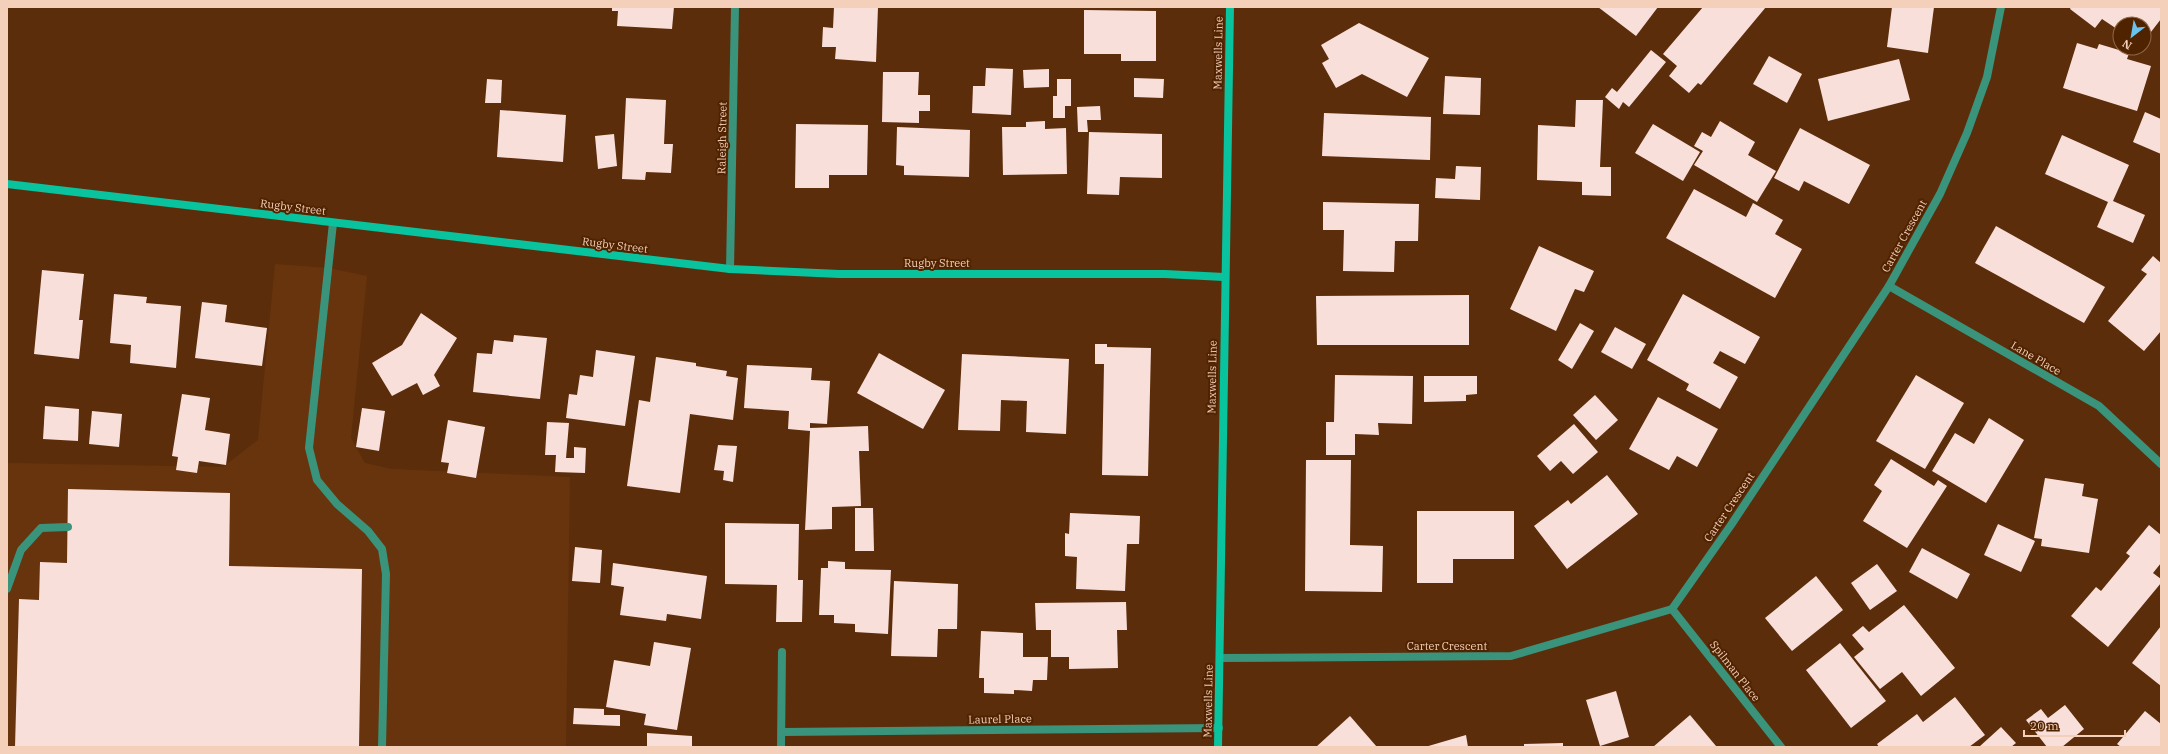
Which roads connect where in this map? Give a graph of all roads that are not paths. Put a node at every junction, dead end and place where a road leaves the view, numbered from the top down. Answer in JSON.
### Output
{"nodes":[{"id":1,"x":735,"y":7,"type":"edge"},
{"id":2,"x":1230,"y":7,"type":"edge"},
{"id":3,"x":2001,"y":7,"type":"edge"},
{"id":4,"x":7,"y":184,"type":"edge"},
{"id":5,"x":333,"y":223,"type":"junction"},
{"id":6,"x":730,"y":269,"type":"junction"},
{"id":7,"x":1224,"y":277,"type":"junction"},
{"id":8,"x":1889,"y":286,"type":"junction"},
{"id":9,"x":2161,"y":464,"type":"edge"},
{"id":10,"x":68,"y":527,"type":"dead end"},
{"id":11,"x":7,"y":589,"type":"edge"},
{"id":12,"x":1672,"y":609,"type":"junction"},
{"id":13,"x":782,"y":652,"type":"dead end"},
{"id":14,"x":1220,"y":658,"type":"junction"},
{"id":15,"x":1218,"y":728,"type":"junction"},
{"id":16,"x":782,"y":732,"type":"junction"},
{"id":17,"x":382,"y":747,"type":"edge"},
{"id":18,"x":781,"y":747,"type":"edge"},
{"id":19,"x":1218,"y":747,"type":"edge"},
{"id":20,"x":1781,"y":747,"type":"edge"}],
"edges":[{"from":1,"to":6,"type":"street","name":"Raleigh Street"},
{"from":2,"to":7,"type":"street","name":"Maxwells Line"},
{"from":3,"to":8,"type":"street","name":"Carter Crescent"},
{"from":4,"to":5,"type":"street","name":"Rugby Street"},
{"from":5,"to":6,"type":"street","name":"Rugby Street"},
{"from":5,"to":17,"type":"street"},
{"from":6,"to":7,"type":"street","name":"Rugby Street"},
{"from":7,"to":14,"type":"street","name":"Maxwells Line"},
{"from":8,"to":9,"type":"street","name":"Lane Place"},
{"from":8,"to":12,"type":"street","name":"Carter Crescent"},
{"from":10,"to":11,"type":"street"},
{"from":12,"to":14,"type":"street","name":"Carter Crescent"},
{"from":12,"to":20,"type":"street","name":"Spilman Place"},
{"from":13,"to":16,"type":"street"},
{"from":14,"to":15,"type":"street","name":"Maxwells Line"},
{"from":15,"to":16,"type":"street","name":"Laurel Place"},
{"from":15,"to":19,"type":"street","name":"Maxwells Line"},
{"from":16,"to":18,"type":"street"}]}
